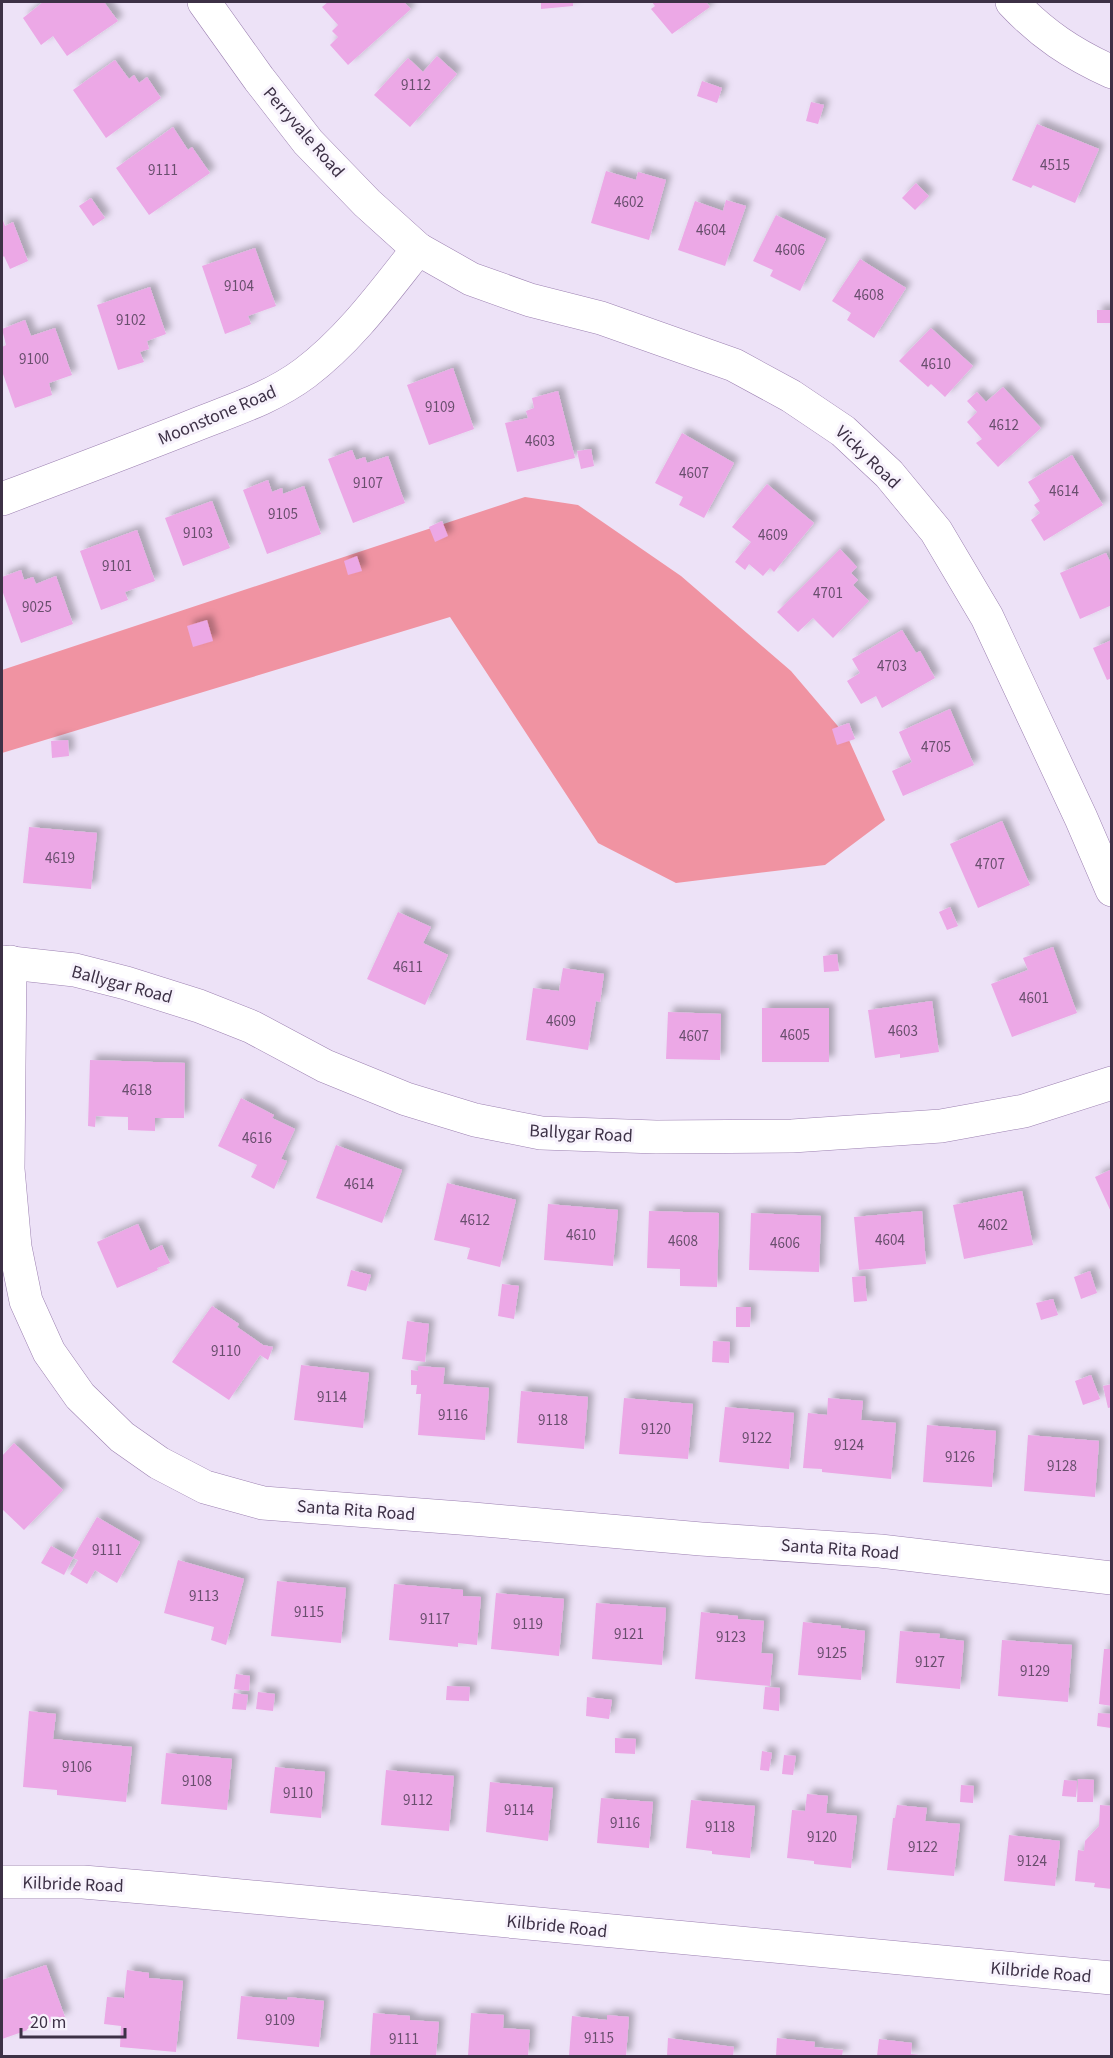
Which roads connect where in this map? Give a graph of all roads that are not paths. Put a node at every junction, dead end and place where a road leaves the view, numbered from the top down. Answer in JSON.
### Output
{"nodes":[{"id":1,"x":204,"y":2,"type":"edge"},
{"id":2,"x":1012,"y":2,"type":"edge"},
{"id":3,"x":1112,"y":72,"type":"edge"},
{"id":4,"x":418,"y":249,"type":"junction"},
{"id":5,"x":2,"y":499,"type":"edge"},
{"id":6,"x":1112,"y":890,"type":"edge"},
{"id":7,"x":6,"y":962,"type":"edge"},
{"id":8,"x":1112,"y":1083,"type":"edge"},
{"id":9,"x":1112,"y":1578,"type":"edge"},
{"id":10,"x":2,"y":1882,"type":"edge"},
{"id":11,"x":1112,"y":1978,"type":"edge"}],
"edges":[{"from":1,"to":4,"type":"street","name":"Perryvale Road"},
{"from":2,"to":3,"type":"street"},
{"from":4,"to":5,"type":"street","name":"Moonstone Road"},
{"from":4,"to":6,"type":"street","name":"Vicky Road"},
{"from":7,"to":8,"type":"street","name":"Ballygar Road"},
{"from":7,"to":9,"type":"street","name":"Santa Rita Road"},
{"from":10,"to":11,"type":"street","name":"Kilbride Road"}]}
